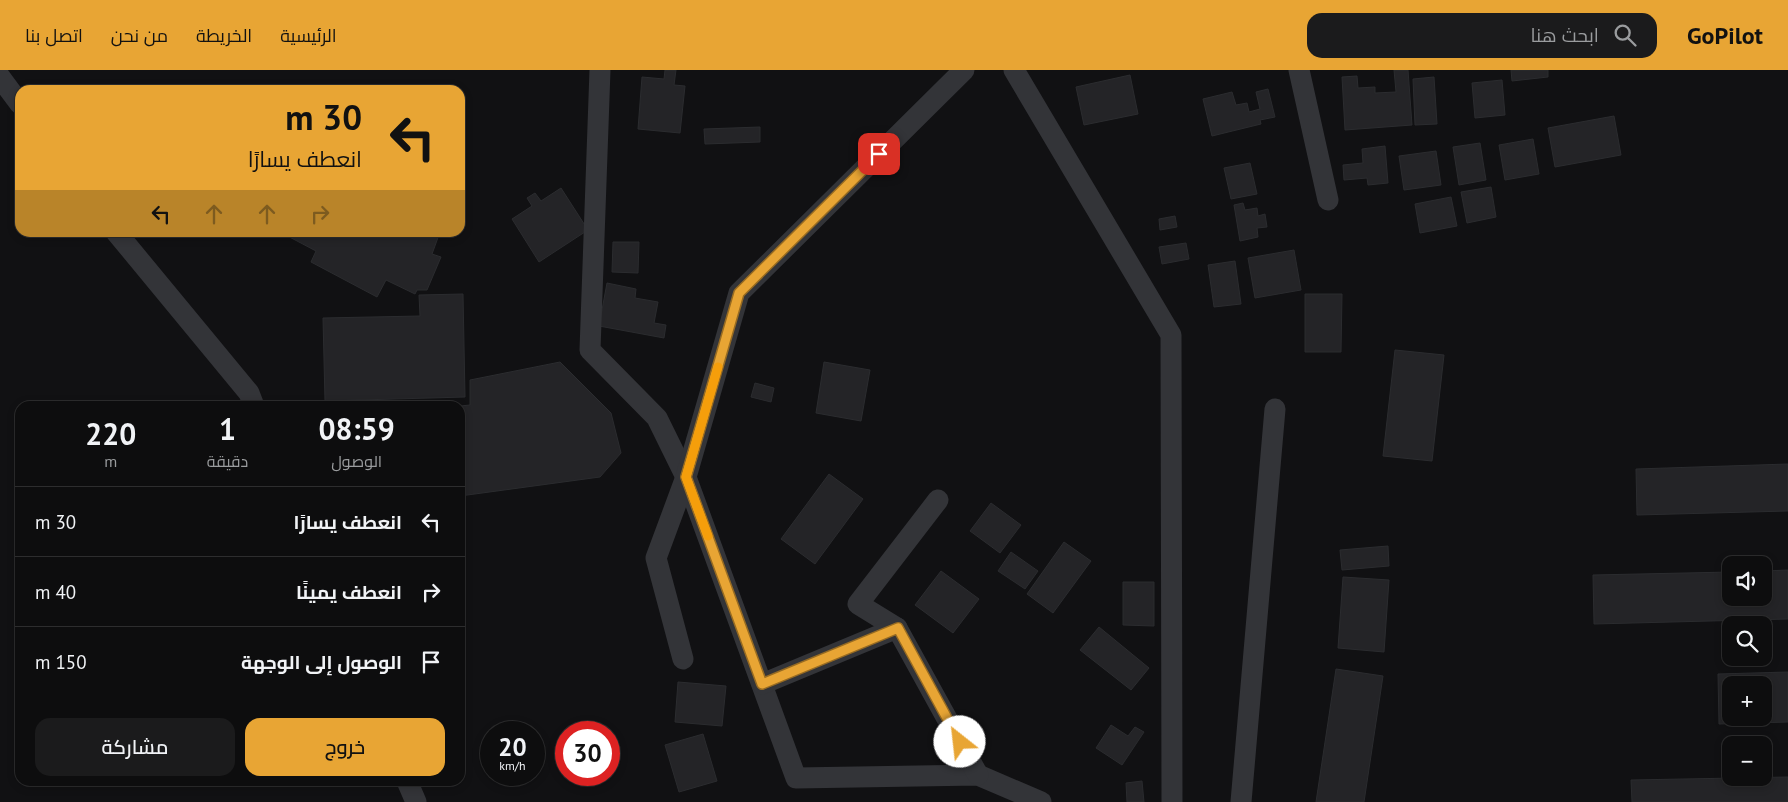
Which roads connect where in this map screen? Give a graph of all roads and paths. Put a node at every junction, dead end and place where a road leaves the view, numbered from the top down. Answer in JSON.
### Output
{"nodes":[{"id":1,"x":600,"y":70,"type":"edge"},
{"id":2,"x":964,"y":70,"type":"edge"},
{"id":3,"x":1014,"y":70,"type":"edge"},
{"id":4,"x":1299,"y":70,"type":"edge"},
{"id":5,"x":0,"y":77,"type":"edge"},
{"id":6,"x":15,"y":97,"type":"edge"},
{"id":7,"x":1328,"y":200,"type":"dead end"},
{"id":8,"x":120,"y":237,"type":"edge"},
{"id":9,"x":252,"y":401,"type":"edge"},
{"id":10,"x":1275,"y":409,"type":"dead end"},
{"id":11,"x":686,"y":477,"type":"junction"},
{"id":12,"x":938,"y":500,"type":"dead end"},
{"id":13,"x":898,"y":628,"type":"junction"},
{"id":14,"x":683,"y":660,"type":"dead end"},
{"id":15,"x":762,"y":684,"type":"junction"},
{"id":16,"x":978,"y":775,"type":"junction"},
{"id":17,"x":409,"y":786,"type":"edge"},
{"id":18,"x":416,"y":802,"type":"edge"},
{"id":19,"x":1041,"y":802,"type":"edge"},
{"id":20,"x":1172,"y":802,"type":"edge"},
{"id":21,"x":1241,"y":802,"type":"edge"}],
"edges":[{"from":1,"to":11,"type":"street"},
{"from":2,"to":11,"type":"street"},
{"from":3,"to":20,"type":"street"},
{"from":4,"to":7,"type":"street"},
{"from":5,"to":6,"type":"street"},
{"from":8,"to":9,"type":"street"},
{"from":10,"to":21,"type":"street"},
{"from":11,"to":14,"type":"street"},
{"from":11,"to":15,"type":"street"},
{"from":12,"to":13,"type":"street"},
{"from":13,"to":15,"type":"street"},
{"from":13,"to":16,"type":"street"},
{"from":15,"to":16,"type":"street"},
{"from":16,"to":19,"type":"street"},
{"from":17,"to":18,"type":"street"}]}
